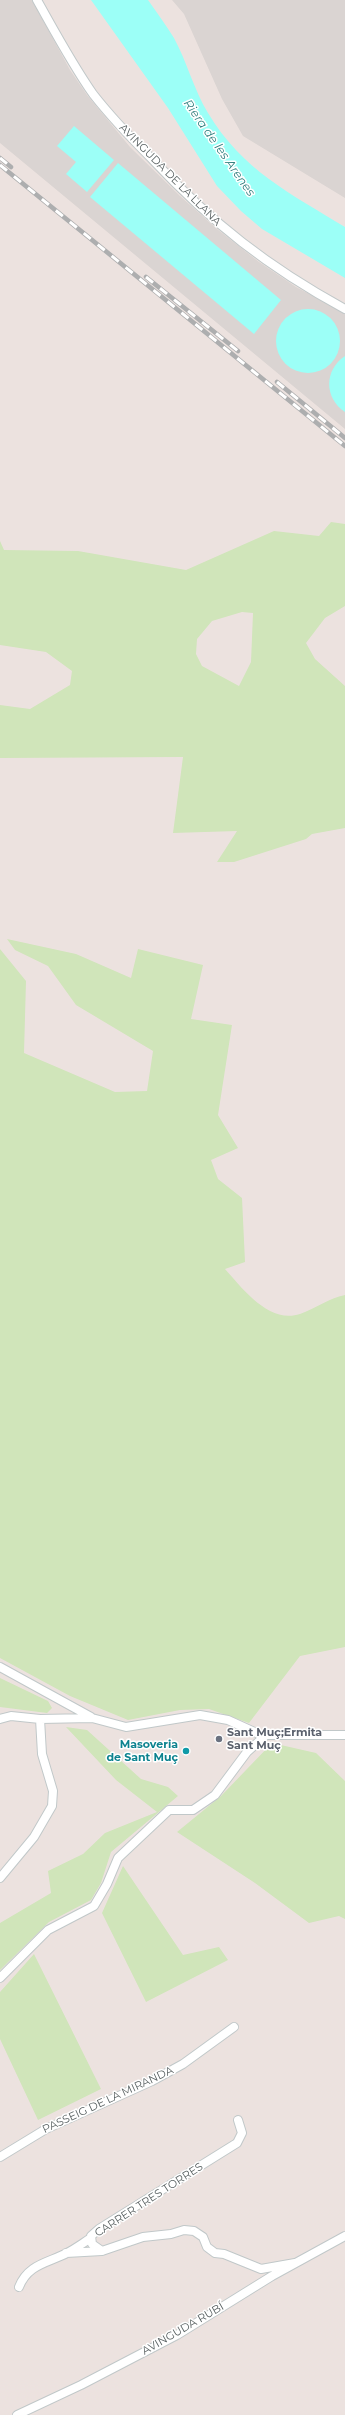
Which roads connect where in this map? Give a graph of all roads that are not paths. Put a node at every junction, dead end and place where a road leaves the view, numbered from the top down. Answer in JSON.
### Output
{"nodes":[{"id":1,"x":37,"y":0,"type":"edge"},
{"id":2,"x":345,"y":309,"type":"edge"},
{"id":3,"x":0,"y":1668,"type":"edge"},
{"id":4,"x":92,"y":1718,"type":"junction"},
{"id":5,"x":0,"y":1719,"type":"edge"},
{"id":6,"x":40,"y":1719,"type":"junction"},
{"id":7,"x":345,"y":1735,"type":"edge"},
{"id":8,"x":265,"y":1736,"type":"junction"},
{"id":9,"x":0,"y":1878,"type":"edge"},
{"id":10,"x":0,"y":1978,"type":"edge"},
{"id":11,"x":234,"y":2027,"type":"dead end"},
{"id":12,"x":238,"y":2120,"type":"dead end"},
{"id":13,"x":0,"y":2157,"type":"edge"},
{"id":14,"x":345,"y":2236,"type":"edge"},
{"id":15,"x":91,"y":2238,"type":"junction"},
{"id":16,"x":102,"y":2251,"type":"junction"},
{"id":17,"x":66,"y":2253,"type":"junction"},
{"id":18,"x":295,"y":2263,"type":"junction"},
{"id":19,"x":20,"y":2287,"type":"dead end"},
{"id":20,"x":17,"y":2415,"type":"edge"}],
"edges":[{"from":1,"to":2,"type":"street","name":"AVINGUDA DE LA LLANA"},
{"from":3,"to":4,"type":"street"},
{"from":4,"to":6,"type":"street"},
{"from":4,"to":8,"type":"street"},
{"from":5,"to":6,"type":"street"},
{"from":6,"to":9,"type":"street"},
{"from":7,"to":8,"type":"street"},
{"from":8,"to":10,"type":"street"},
{"from":11,"to":13,"type":"street","name":"PASSEIG DE LA MIRANDA"},
{"from":12,"to":15,"type":"street","name":"CARRER TRES TORRES"},
{"from":14,"to":18,"type":"street","name":"AVINGUDA RUBÍ"},
{"from":15,"to":16,"type":"street","name":"CARRER TRES TORRES"},
{"from":15,"to":17,"type":"street"},
{"from":16,"to":17,"type":"street"},
{"from":16,"to":18,"type":"street","name":"CARRER TRES TORRES"},
{"from":17,"to":19,"type":"street"},
{"from":18,"to":20,"type":"street","name":"AVINGUDA RUBÍ"}]}
